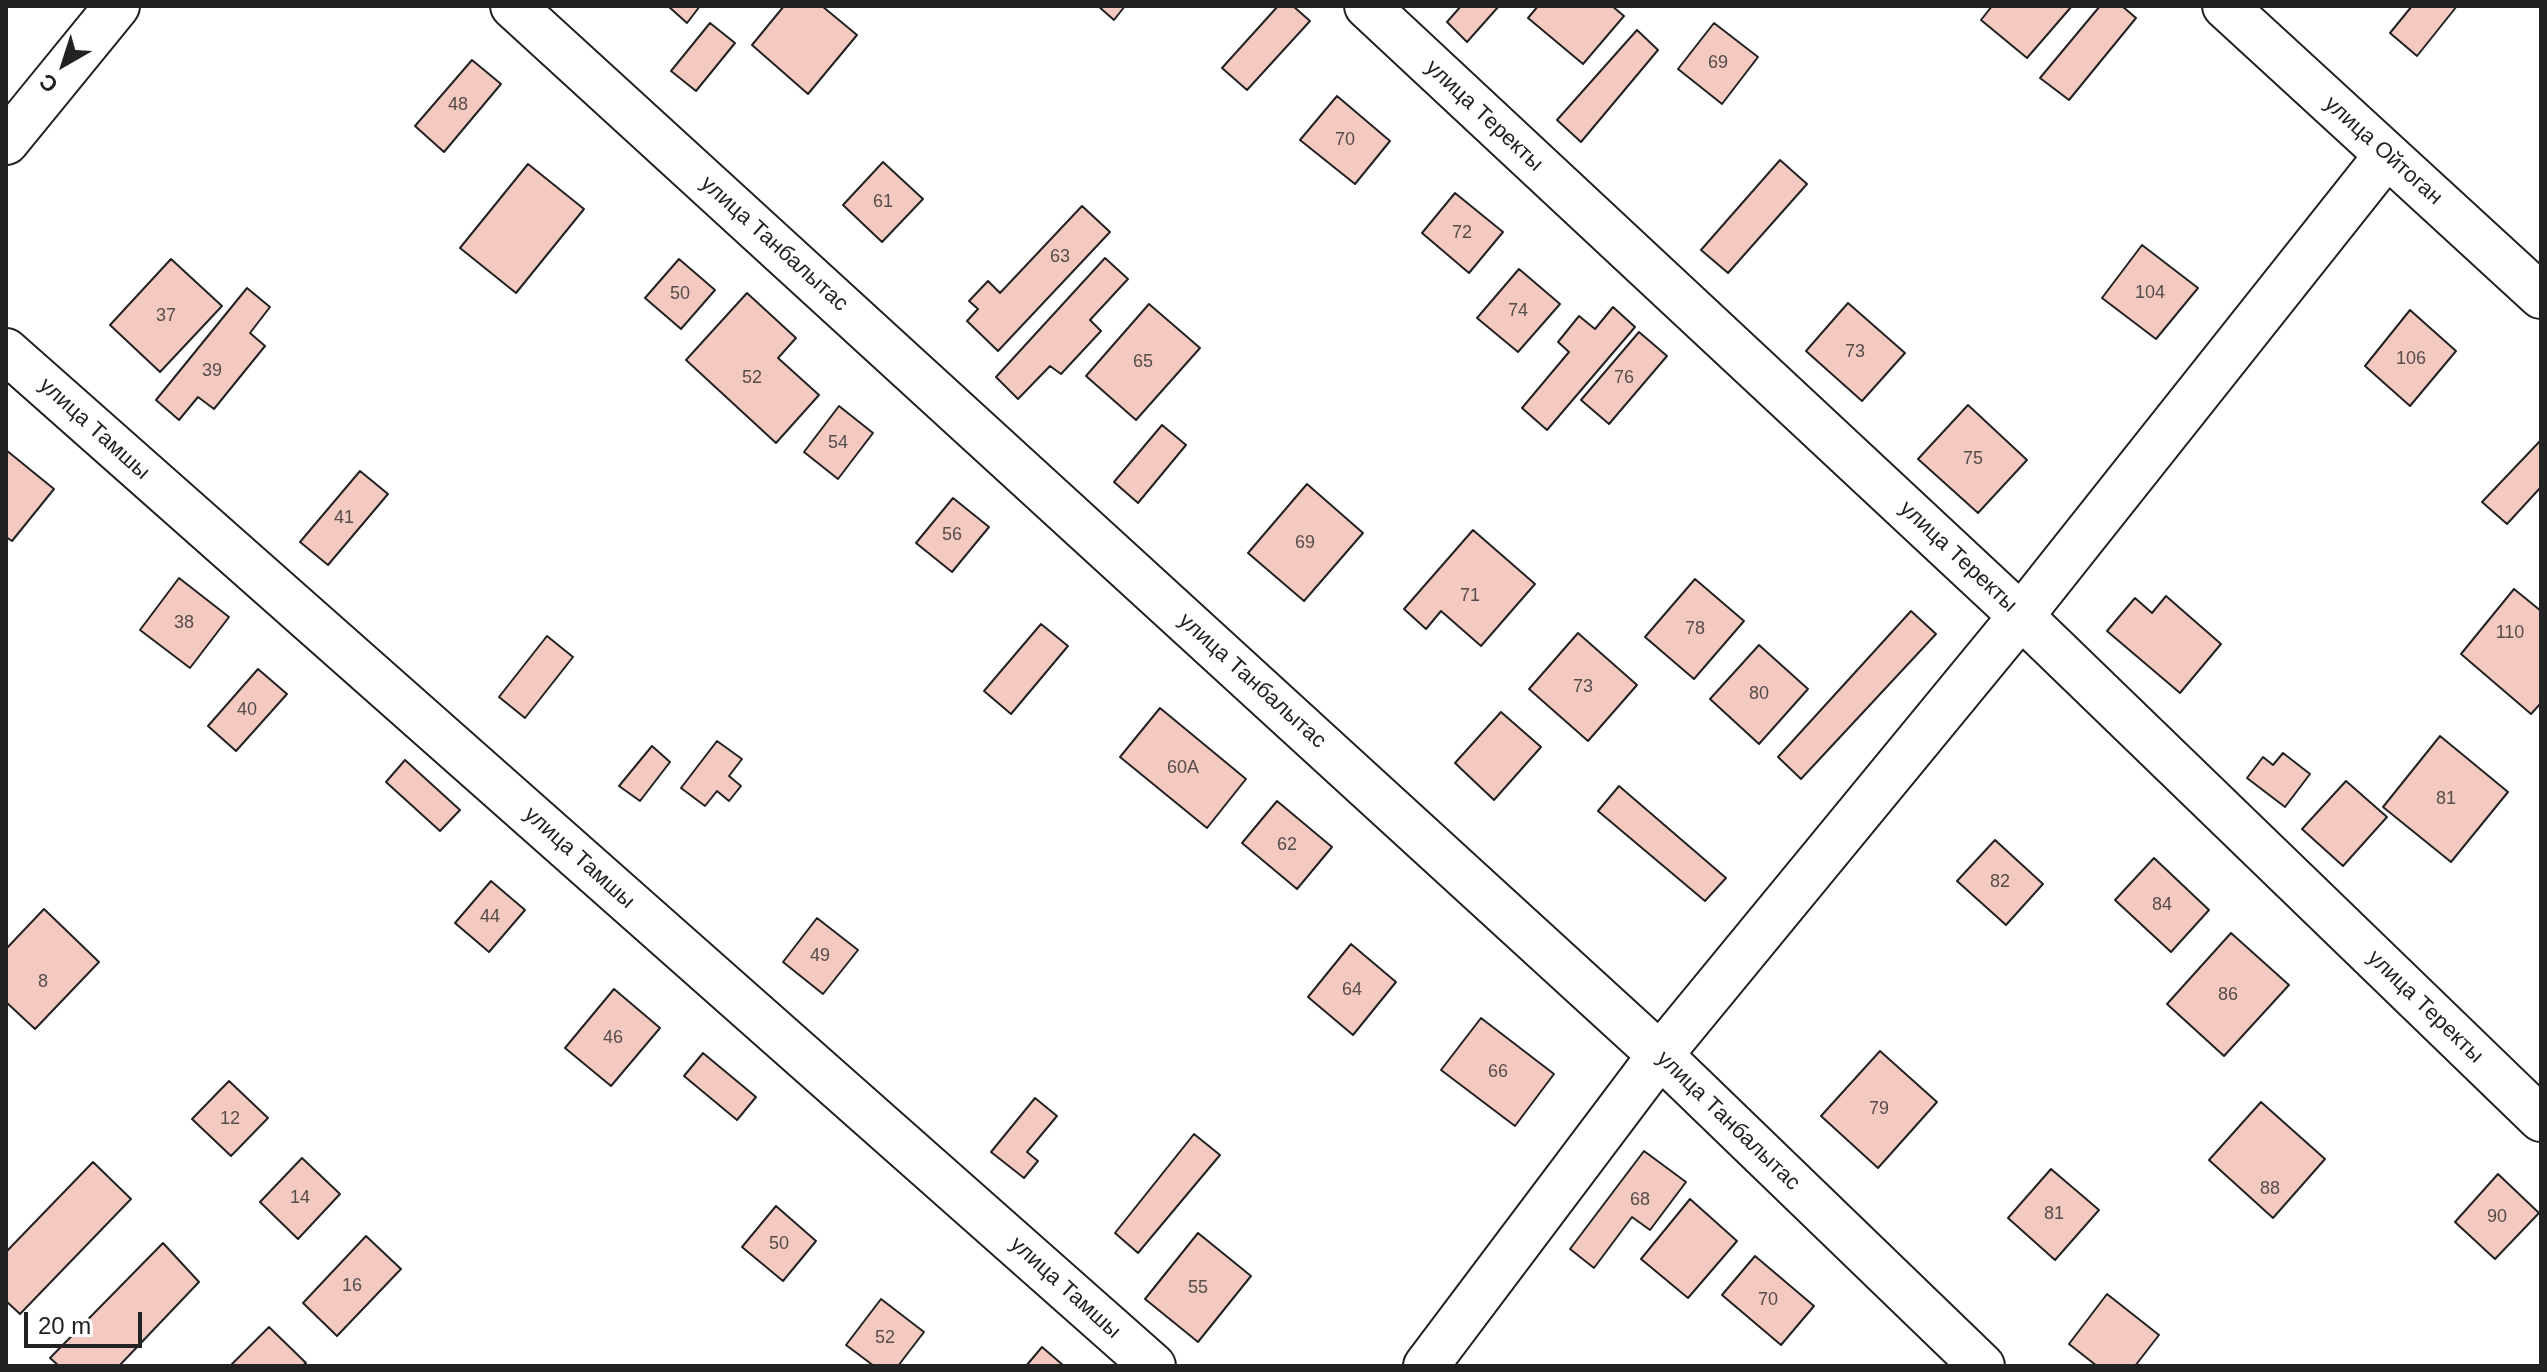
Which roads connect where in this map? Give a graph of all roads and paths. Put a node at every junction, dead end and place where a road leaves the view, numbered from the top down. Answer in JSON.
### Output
{"nodes":[{"id":1,"x":117,"y":6,"type":"edge"},
{"id":2,"x":513,"y":6,"type":"edge"},
{"id":3,"x":1367,"y":6,"type":"edge"},
{"id":4,"x":2225,"y":6,"type":"edge"},
{"id":5,"x":6,"y":142,"type":"edge"},
{"id":6,"x":2387,"y":155,"type":"junction"},
{"id":7,"x":2532,"y":274,"type":"edge"},
{"id":8,"x":6,"y":351,"type":"edge"},
{"id":9,"x":2021,"y":616,"type":"junction"},
{"id":10,"x":1660,"y":1055,"type":"junction"},
{"id":11,"x":2541,"y":1119,"type":"edge"},
{"id":12,"x":1153,"y":1366,"type":"edge"},
{"id":13,"x":1426,"y":1366,"type":"edge"},
{"id":14,"x":1982,"y":1366,"type":"edge"}],
"edges":[{"from":1,"to":5,"type":"street"},
{"from":2,"to":10,"type":"street","name":"улица Танбалытас"},
{"from":3,"to":9,"type":"street","name":"улица Теректы"},
{"from":4,"to":6,"type":"street","name":"улица Ойтоган"},
{"from":6,"to":7,"type":"street","name":"улица Ойтоган"},
{"from":6,"to":9,"type":"street"},
{"from":8,"to":12,"type":"street","name":"улица Тамшы"},
{"from":9,"to":10,"type":"street"},
{"from":9,"to":11,"type":"street","name":"улица Теректы"},
{"from":10,"to":13,"type":"street"},
{"from":10,"to":14,"type":"street","name":"улица Танбалытас"}]}
